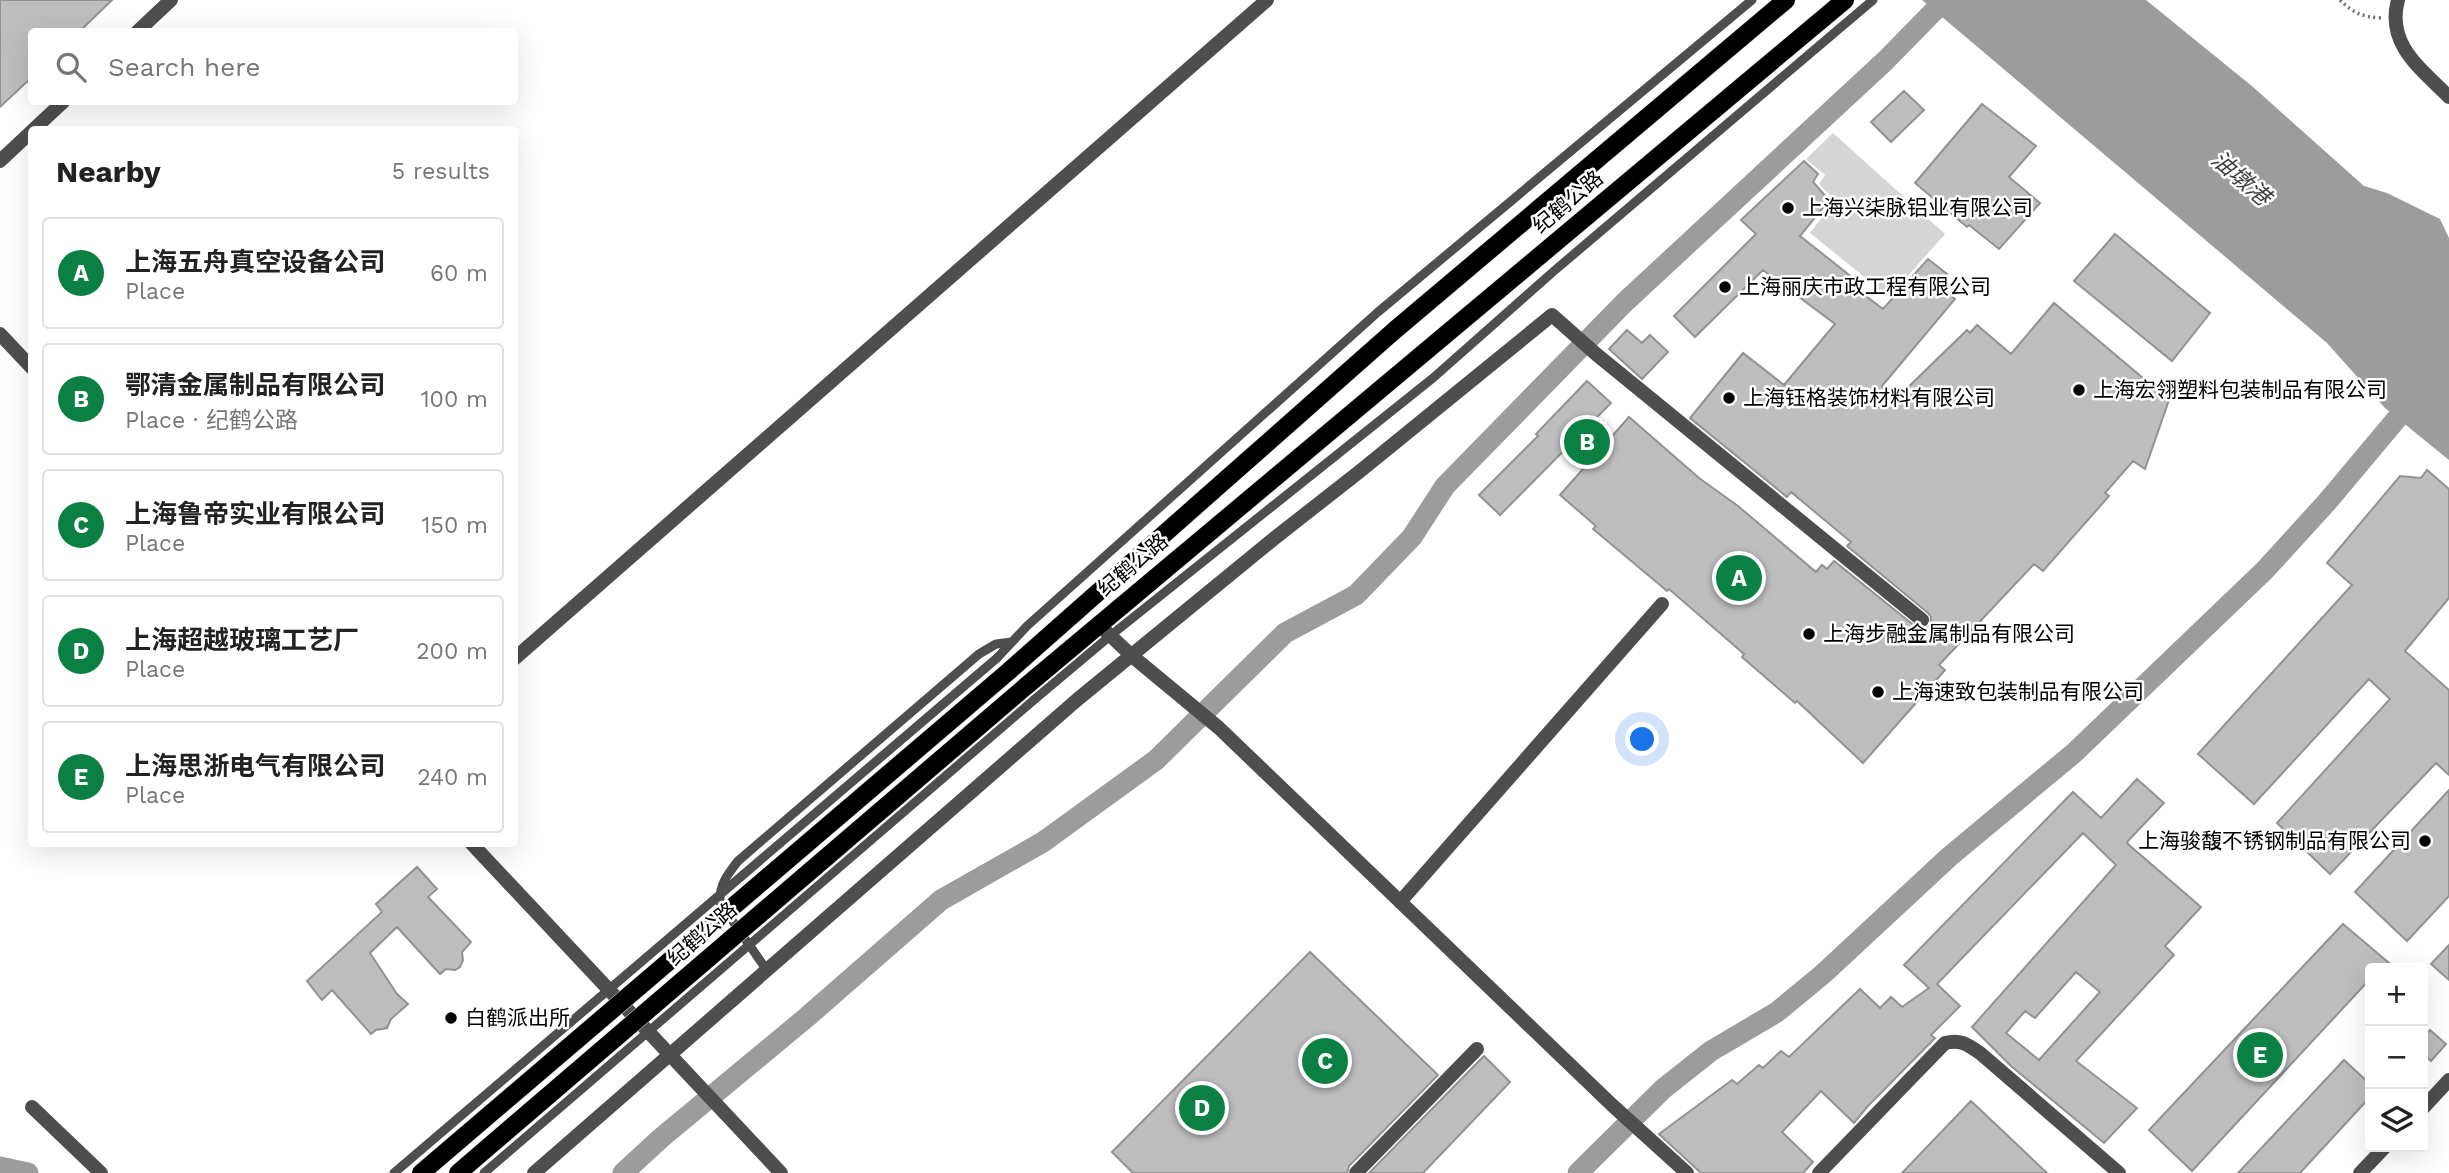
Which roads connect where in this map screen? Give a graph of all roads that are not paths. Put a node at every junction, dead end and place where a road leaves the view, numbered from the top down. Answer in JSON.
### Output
{"nodes":[{"id":1,"x":171,"y":0,"type":"edge"},
{"id":2,"x":1267,"y":0,"type":"edge"},
{"id":3,"x":1752,"y":0,"type":"edge"},
{"id":4,"x":1786,"y":0,"type":"edge"},
{"id":5,"x":1844,"y":0,"type":"edge"},
{"id":6,"x":1873,"y":0,"type":"edge"},
{"id":7,"x":2398,"y":0,"type":"edge"},
{"id":8,"x":141,"y":28,"type":"edge"},
{"id":9,"x":2449,"y":97,"type":"edge"},
{"id":10,"x":60,"y":105,"type":"edge"},
{"id":11,"x":36,"y":126,"type":"edge"},
{"id":12,"x":28,"y":134,"type":"edge"},
{"id":13,"x":0,"y":161,"type":"edge"},
{"id":14,"x":0,"y":334,"type":"edge"},
{"id":15,"x":28,"y":364,"type":"edge"},
{"id":16,"x":1662,"y":604,"type":"dead end"},
{"id":17,"x":1922,"y":620,"type":"dead end"},
{"id":18,"x":1104,"y":630,"type":"junction"},
{"id":19,"x":1012,"y":642,"type":"junction"},
{"id":20,"x":518,"y":655,"type":"edge"},
{"id":21,"x":1132,"y":656,"type":"junction"},
{"id":22,"x":1003,"y":665,"type":"junction"},
{"id":23,"x":1030,"y":693,"type":"junction"},
{"id":24,"x":475,"y":847,"type":"edge"},
{"id":25,"x":1400,"y":902,"type":"junction"},
{"id":26,"x":766,"y":969,"type":"junction"},
{"id":27,"x":1477,"y":1049,"type":"dead end"},
{"id":28,"x":668,"y":1054,"type":"junction"},
{"id":29,"x":2449,"y":1080,"type":"edge"},
{"id":30,"x":2428,"y":1103,"type":"edge"},
{"id":31,"x":32,"y":1108,"type":"dead end"},
{"id":32,"x":2380,"y":1152,"type":"edge"},
{"id":33,"x":101,"y":1173,"type":"edge"},
{"id":34,"x":394,"y":1173,"type":"edge"},
{"id":35,"x":421,"y":1173,"type":"edge"},
{"id":36,"x":458,"y":1173,"type":"edge"},
{"id":37,"x":484,"y":1173,"type":"edge"},
{"id":38,"x":534,"y":1173,"type":"edge"},
{"id":39,"x":781,"y":1173,"type":"edge"},
{"id":40,"x":1356,"y":1173,"type":"edge"},
{"id":41,"x":1687,"y":1173,"type":"edge"},
{"id":42,"x":1819,"y":1173,"type":"edge"},
{"id":43,"x":2119,"y":1173,"type":"edge"},
{"id":44,"x":2360,"y":1173,"type":"edge"}],
"edges":[{"from":1,"to":8,"type":"street"},
{"from":2,"to":20,"type":"street"},
{"from":3,"to":19,"type":"lane"},
{"from":4,"to":22,"type":"main road","name":"纪鹤公路"},
{"from":5,"to":18,"type":"main road","name":"纪鹤公路"},
{"from":6,"to":18,"type":"lane"},
{"from":7,"to":9,"type":"street"},
{"from":10,"to":11,"type":"street"},
{"from":12,"to":13,"type":"street"},
{"from":14,"to":15,"type":"street"},
{"from":16,"to":25,"type":"street"},
{"from":17,"to":21,"type":"street"},
{"from":18,"to":21,"type":"street"},
{"from":18,"to":23,"type":"main road","name":"纪鹤公路"},
{"from":19,"to":22,"type":"lane"},
{"from":19,"to":26,"type":"lane"},
{"from":21,"to":25,"type":"street"},
{"from":21,"to":26,"type":"street"},
{"from":22,"to":34,"type":"lane","bridge":true},
{"from":22,"to":35,"type":"main road","name":"纪鹤公路","bridge":true},
{"from":23,"to":36,"type":"main road","name":"纪鹤公路","bridge":true},
{"from":23,"to":37,"type":"lane","bridge":true},
{"from":24,"to":28,"type":"street"},
{"from":25,"to":41,"type":"street"},
{"from":26,"to":28,"type":"street"},
{"from":27,"to":40,"type":"street"},
{"from":28,"to":38,"type":"street"},
{"from":28,"to":39,"type":"street"},
{"from":29,"to":30,"type":"street"},
{"from":31,"to":33,"type":"street"},
{"from":32,"to":44,"type":"street"},
{"from":42,"to":43,"type":"street"}]}
